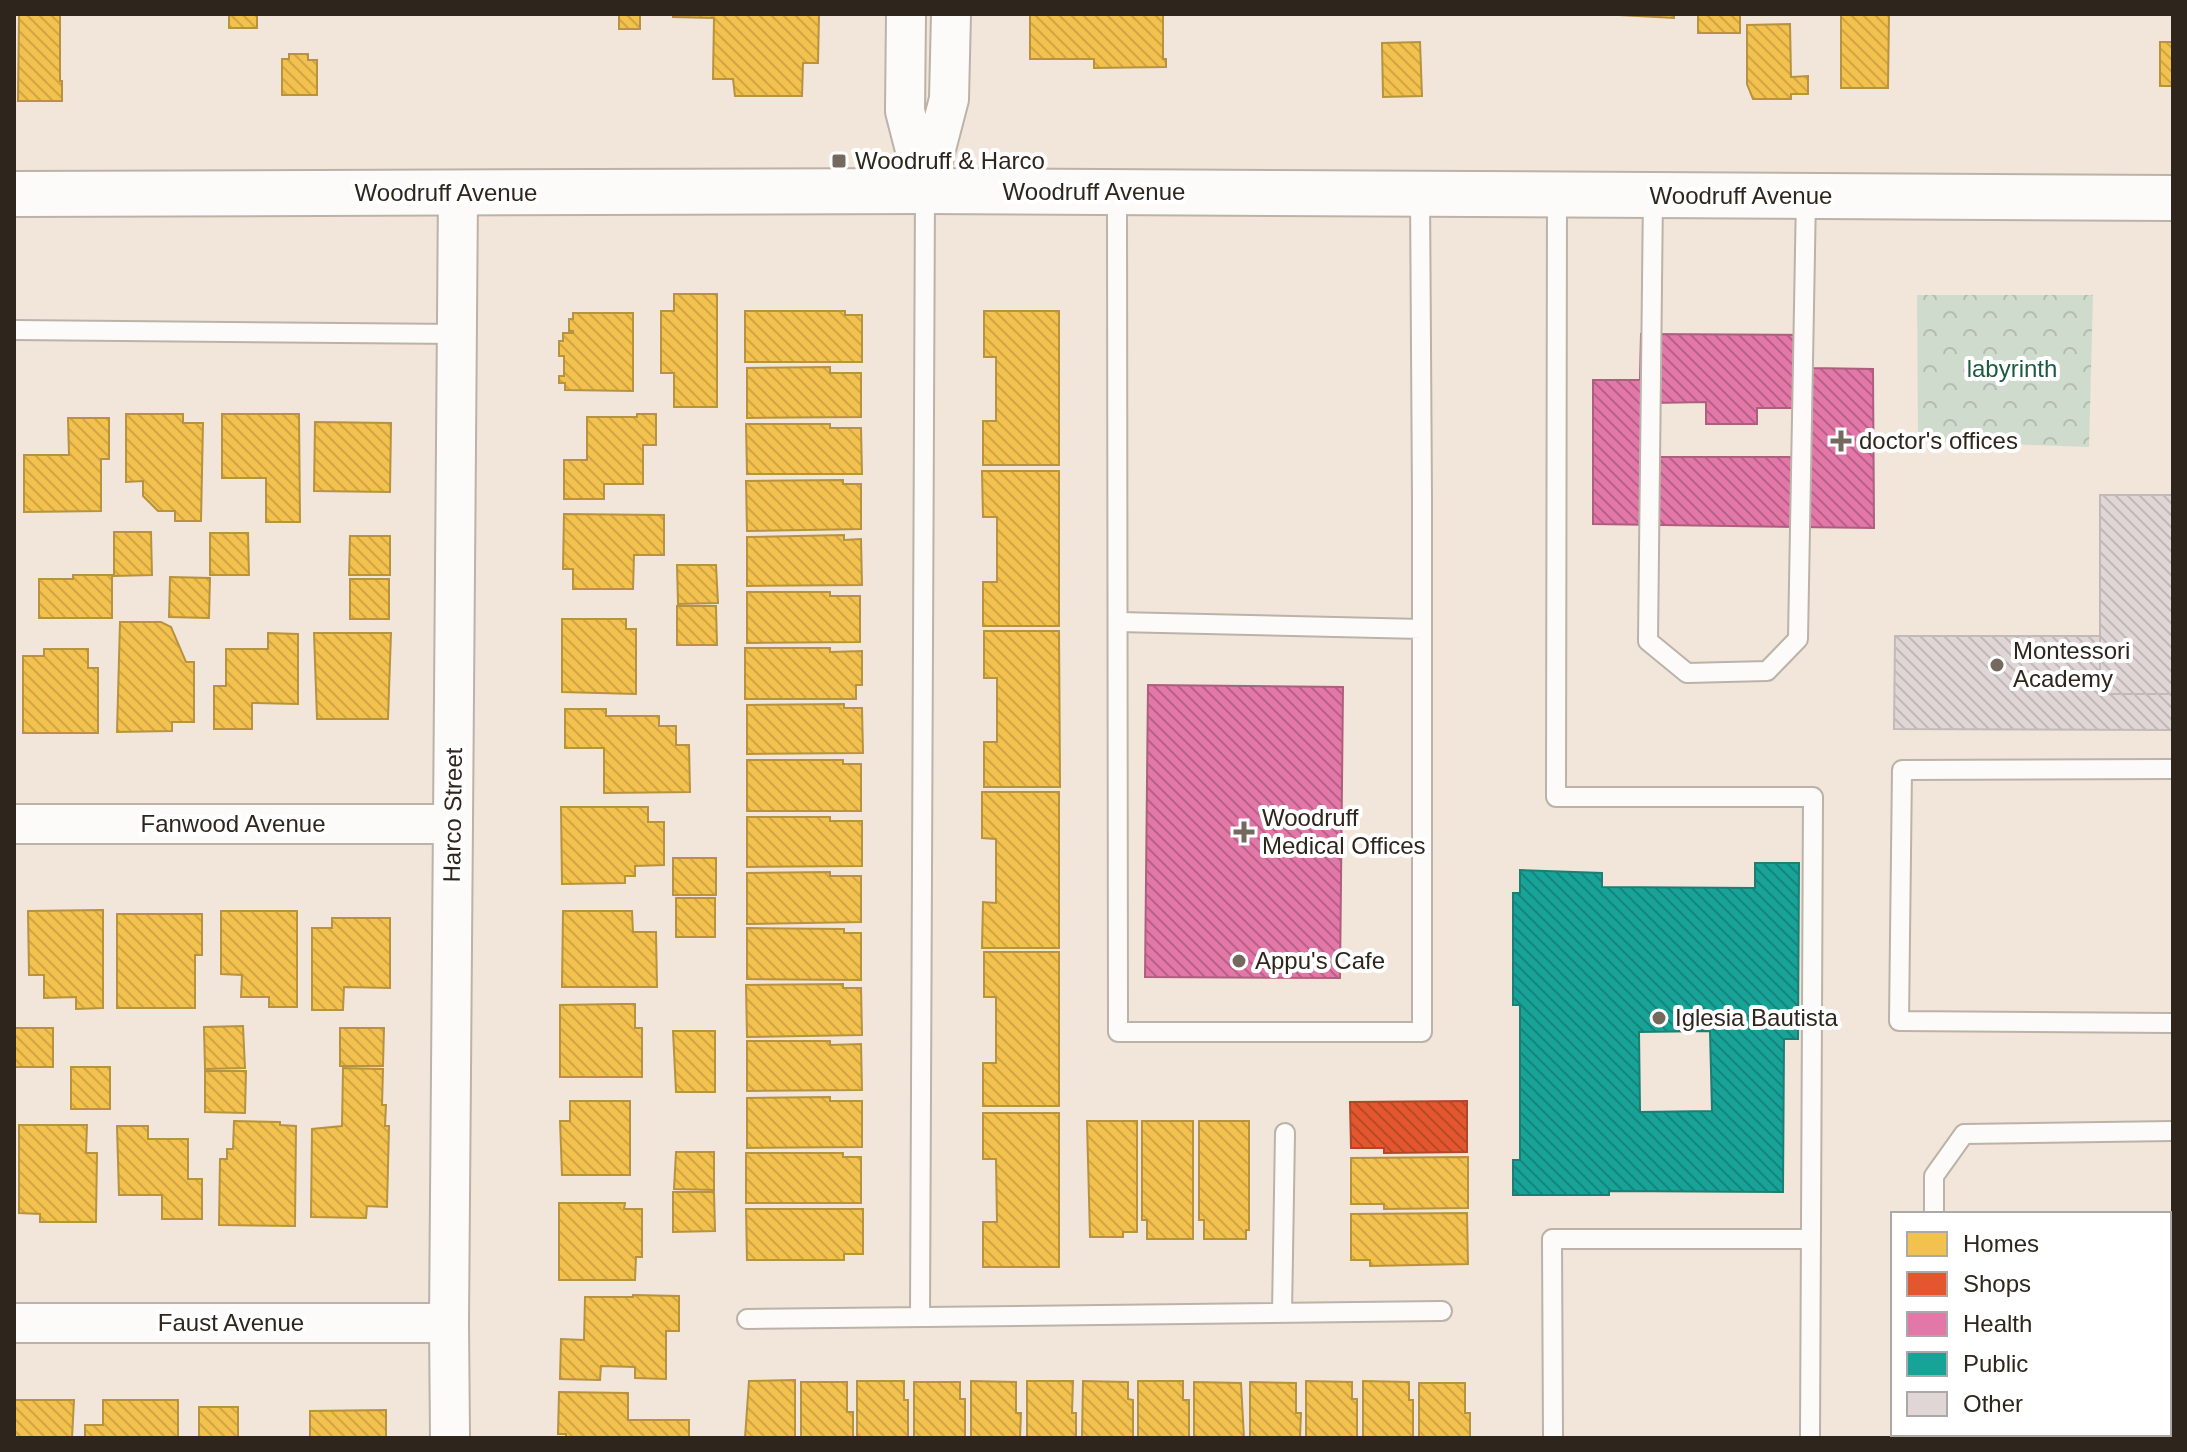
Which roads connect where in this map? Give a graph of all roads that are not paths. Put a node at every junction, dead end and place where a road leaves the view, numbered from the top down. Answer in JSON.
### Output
{"nodes":[{"id":1,"x":906,"y":14,"type":"edge"},
{"id":2,"x":951,"y":14,"type":"edge"},
{"id":3,"x":925,"y":191,"type":"junction"},
{"id":4,"x":1117,"y":192,"type":"junction"},
{"id":5,"x":458,"y":193,"type":"junction"},
{"id":6,"x":1420,"y":193,"type":"junction"},
{"id":7,"x":14,"y":194,"type":"edge"},
{"id":8,"x":1557,"y":195,"type":"junction"},
{"id":9,"x":1653,"y":195,"type":"junction"},
{"id":10,"x":1806,"y":196,"type":"junction"},
{"id":11,"x":2173,"y":198,"type":"edge"},
{"id":12,"x":14,"y":330,"type":"edge"},
{"id":13,"x":458,"y":334,"type":"junction"},
{"id":14,"x":1118,"y":622,"type":"junction"},
{"id":15,"x":1422,"y":629,"type":"junction"},
{"id":16,"x":2173,"y":769,"type":"edge"},
{"id":17,"x":14,"y":824,"type":"edge"},
{"id":18,"x":452,"y":824,"type":"junction"},
{"id":19,"x":2173,"y":1023,"type":"edge"},
{"id":20,"x":2173,"y":1131,"type":"edge"},
{"id":21,"x":1285,"y":1133,"type":"dead end"},
{"id":22,"x":1934,"y":1212,"type":"edge"},
{"id":23,"x":1810,"y":1239,"type":"junction"},
{"id":24,"x":1442,"y":1311,"type":"dead end"},
{"id":25,"x":1282,"y":1313,"type":"junction"},
{"id":26,"x":920,"y":1316,"type":"junction"},
{"id":27,"x":747,"y":1319,"type":"dead end"},
{"id":28,"x":14,"y":1323,"type":"edge"},
{"id":29,"x":449,"y":1323,"type":"junction"},
{"id":30,"x":450,"y":1438,"type":"edge"},
{"id":31,"x":1553,"y":1438,"type":"edge"},
{"id":32,"x":1810,"y":1438,"type":"edge"}],
"edges":[{"from":1,"to":3,"type":"street"},
{"from":2,"to":3,"type":"street"},
{"from":3,"to":4,"type":"main road","name":"Woodruff Avenue"},
{"from":3,"to":5,"type":"main road","name":"Woodruff Avenue"},
{"from":3,"to":26,"type":"lane"},
{"from":4,"to":6,"type":"main road","name":"Woodruff Avenue"},
{"from":4,"to":14,"type":"lane"},
{"from":5,"to":7,"type":"main road","name":"Woodruff Avenue"},
{"from":5,"to":13,"type":"street","name":"Harco Street"},
{"from":6,"to":8,"type":"main road","name":"Woodruff Avenue"},
{"from":6,"to":15,"type":"lane"},
{"from":8,"to":9,"type":"main road","name":"Woodruff Avenue"},
{"from":8,"to":23,"type":"lane"},
{"from":9,"to":10,"type":"main road","name":"Woodruff Avenue"},
{"from":9,"to":10,"type":"lane"},
{"from":10,"to":11,"type":"main road","name":"Woodruff Avenue"},
{"from":12,"to":13,"type":"lane"},
{"from":13,"to":18,"type":"street","name":"Harco Street"},
{"from":14,"to":15,"type":"lane"},
{"from":14,"to":15,"type":"lane"},
{"from":16,"to":19,"type":"lane"},
{"from":17,"to":18,"type":"street","name":"Fanwood Avenue"},
{"from":18,"to":29,"type":"street","name":"Harco Street"},
{"from":20,"to":22,"type":"lane"},
{"from":21,"to":25,"type":"lane"},
{"from":23,"to":31,"type":"lane"},
{"from":23,"to":32,"type":"lane"},
{"from":24,"to":25,"type":"lane"},
{"from":25,"to":26,"type":"lane"},
{"from":26,"to":27,"type":"lane"},
{"from":28,"to":29,"type":"street","name":"Faust Avenue"},
{"from":29,"to":30,"type":"street","name":"Harco Street"}]}
